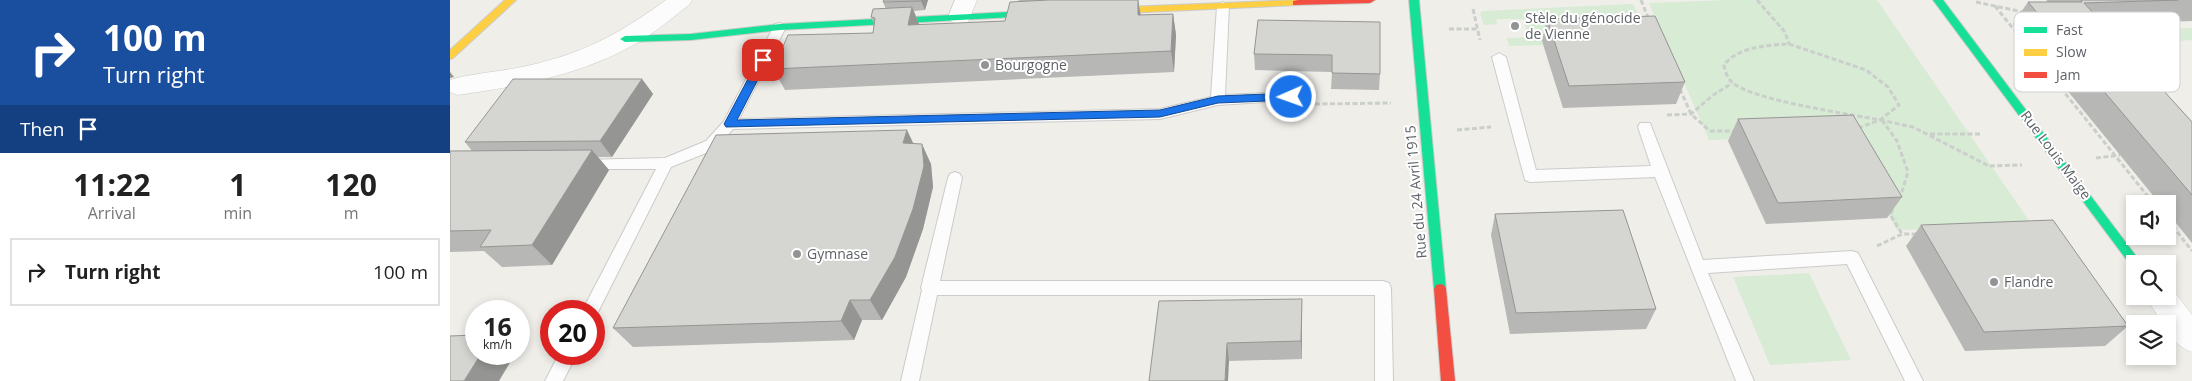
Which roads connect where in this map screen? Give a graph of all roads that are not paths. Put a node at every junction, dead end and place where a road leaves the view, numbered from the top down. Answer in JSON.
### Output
{"nodes":[{"id":1,"x":511,"y":0,"type":"edge"},
{"id":2,"x":680,"y":0,"type":"edge"},
{"id":3,"x":1370,"y":0,"type":"edge"},
{"id":4,"x":1414,"y":0,"type":"edge"},
{"id":5,"x":1938,"y":0,"type":"edge"},
{"id":6,"x":1223,"y":6,"type":"junction"},
{"id":7,"x":963,"y":9,"type":"edge"},
{"id":8,"x":1088,"y":11,"type":"edge"},
{"id":9,"x":1060,"y":12,"type":"edge"},
{"id":10,"x":780,"y":27,"type":"junction"},
{"id":11,"x":625,"y":39,"type":"junction"},
{"id":12,"x":450,"y":56,"type":"edge"},
{"id":13,"x":1499,"y":57,"type":"road end"},
{"id":14,"x":458,"y":86,"type":"dead end"},
{"id":15,"x":1291,"y":97,"type":"road end"},
{"id":16,"x":1218,"y":100,"type":"junction"},
{"id":17,"x":730,"y":124,"type":"junction"},
{"id":18,"x":1645,"y":127,"type":"road end"},
{"id":19,"x":666,"y":163,"type":"junction"},
{"id":20,"x":568,"y":164,"type":"edge"},
{"id":21,"x":1660,"y":171,"type":"junction"},
{"id":22,"x":955,"y":178,"type":"dead end"},
{"id":23,"x":2129,"y":255,"type":"edge"},
{"id":24,"x":1698,"y":267,"type":"junction"},
{"id":25,"x":929,"y":288,"type":"junction"},
{"id":26,"x":596,"y":300,"type":"edge"},
{"id":27,"x":2167,"y":305,"type":"edge"},
{"id":28,"x":2192,"y":339,"type":"edge"},
{"id":29,"x":562,"y":365,"type":"edge"},
{"id":30,"x":554,"y":381,"type":"edge"},
{"id":31,"x":910,"y":381,"type":"edge"},
{"id":32,"x":1384,"y":381,"type":"edge"},
{"id":33,"x":1448,"y":381,"type":"edge"},
{"id":34,"x":1745,"y":381,"type":"edge"},
{"id":35,"x":1914,"y":381,"type":"edge"}],
"edges":[{"from":1,"to":12,"type":"street"},
{"from":2,"to":11,"type":"street"},
{"from":3,"to":6,"type":"street"},
{"from":4,"to":33,"type":"street","name":"Rue du 24 Avril 1915"},
{"from":5,"to":23,"type":"street","name":"Rue Louis Maige"},
{"from":6,"to":8,"type":"street"},
{"from":6,"to":16,"type":"lane"},
{"from":7,"to":9,"type":"street"},
{"from":7,"to":10,"type":"street"},
{"from":10,"to":11,"type":"street"},
{"from":10,"to":17,"type":"lane"},
{"from":11,"to":14,"type":"street"},
{"from":13,"to":21,"type":"lane"},
{"from":15,"to":16,"type":"lane"},
{"from":16,"to":17,"type":"lane"},
{"from":17,"to":19,"type":"lane"},
{"from":18,"to":21,"type":"lane"},
{"from":19,"to":20,"type":"lane"},
{"from":19,"to":26,"type":"lane"},
{"from":21,"to":24,"type":"lane"},
{"from":22,"to":25,"type":"lane"},
{"from":24,"to":34,"type":"lane"},
{"from":24,"to":35,"type":"lane"},
{"from":25,"to":31,"type":"lane"},
{"from":25,"to":32,"type":"lane"},
{"from":27,"to":28,"type":"street"},
{"from":29,"to":30,"type":"lane"}]}
